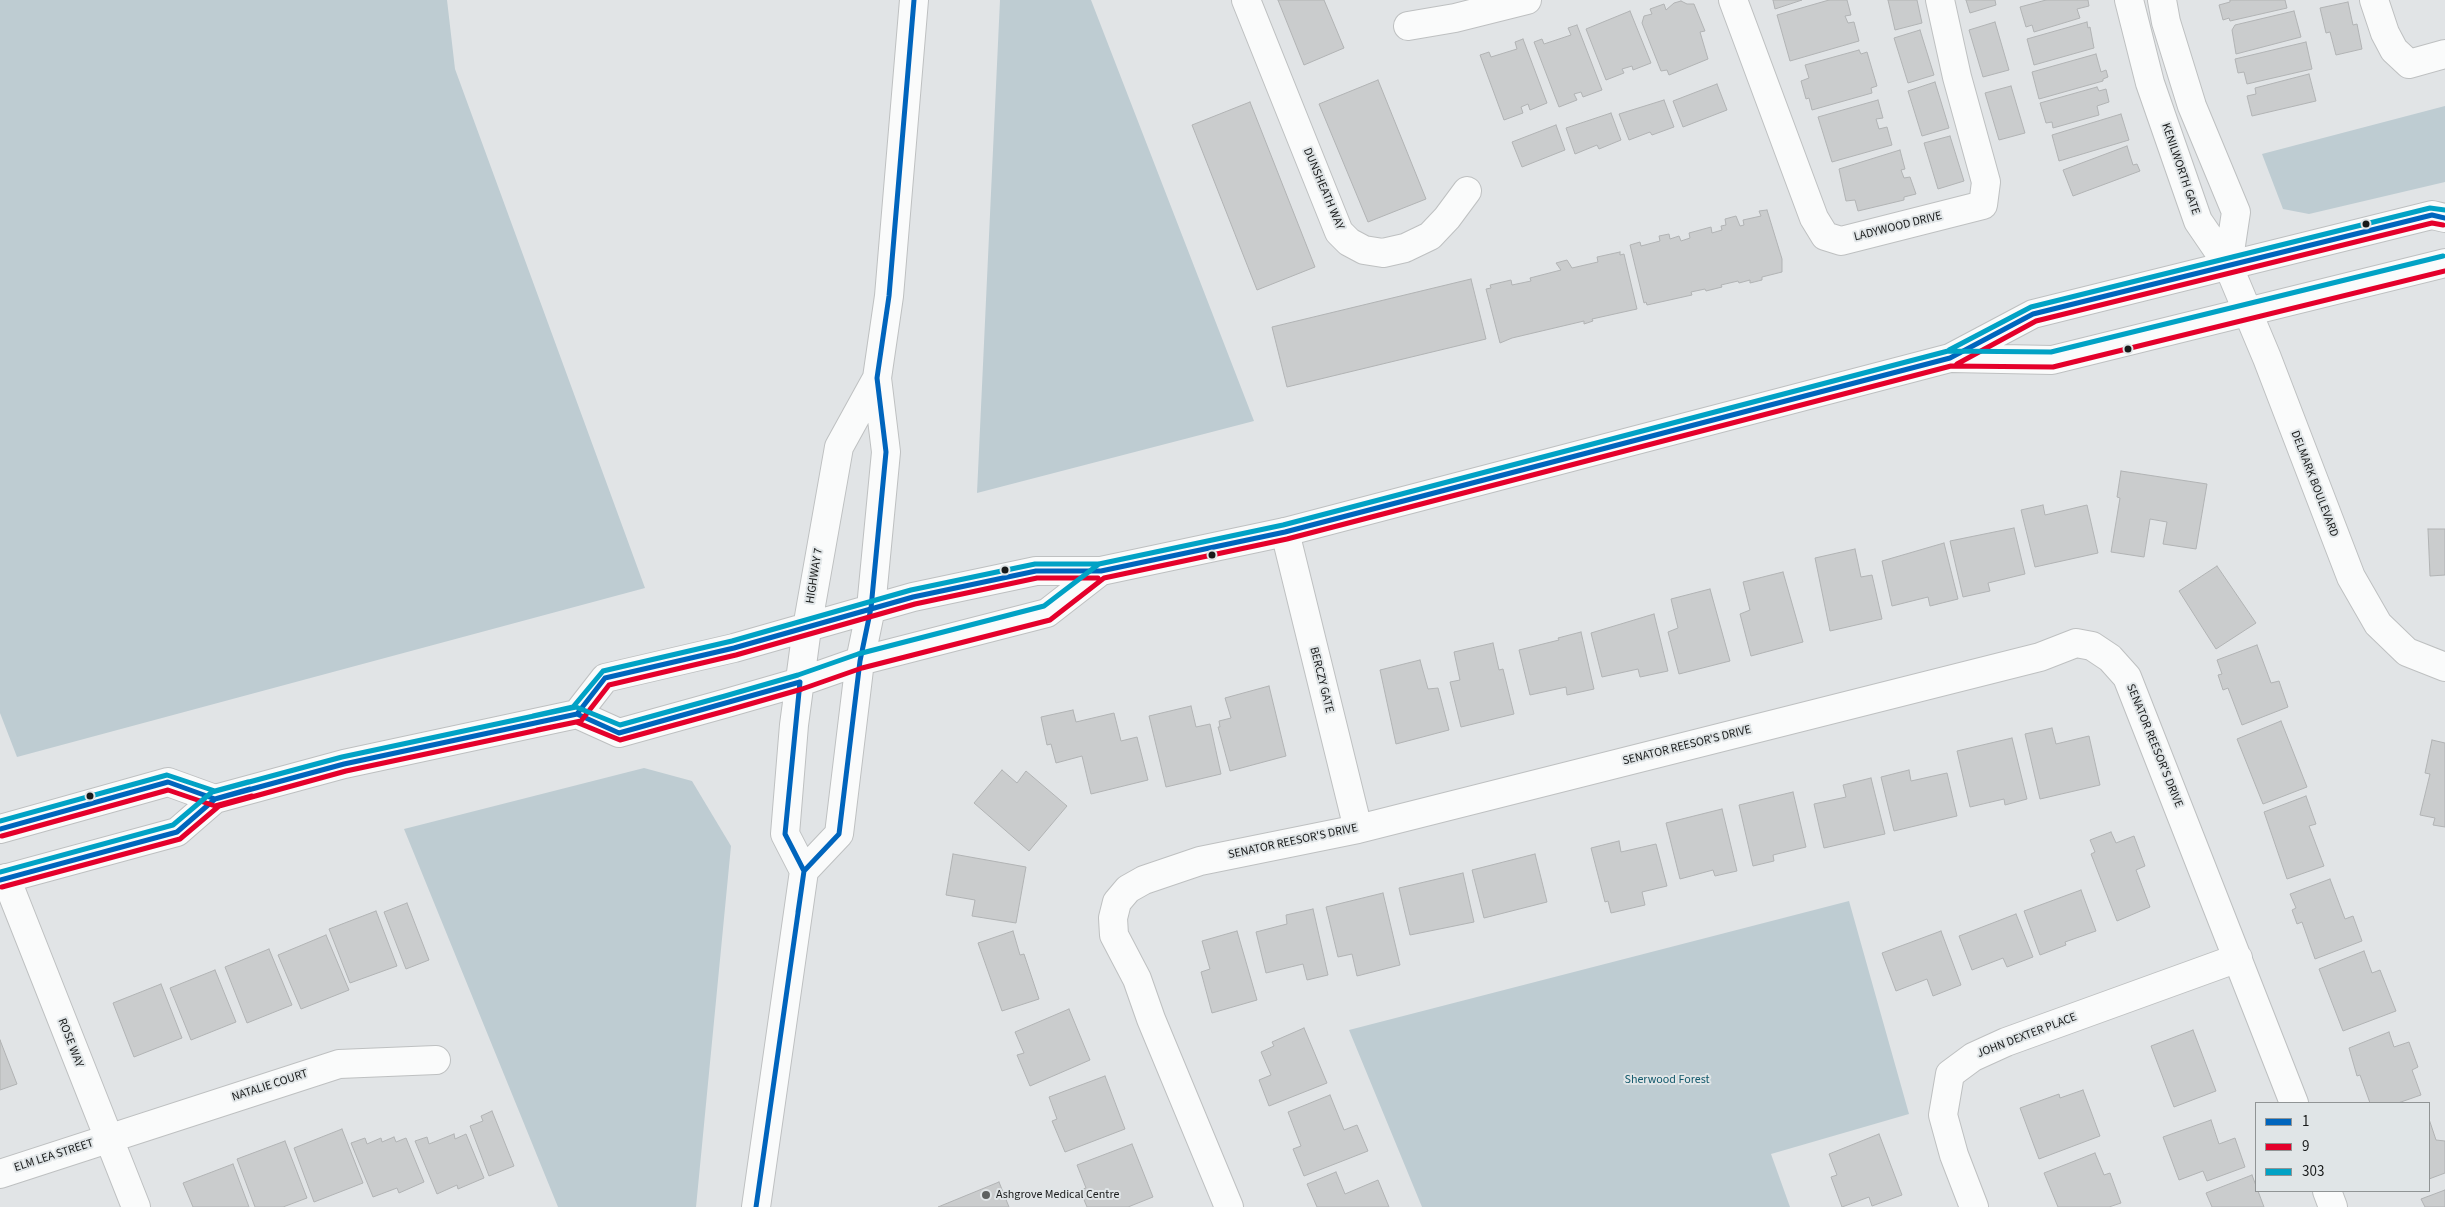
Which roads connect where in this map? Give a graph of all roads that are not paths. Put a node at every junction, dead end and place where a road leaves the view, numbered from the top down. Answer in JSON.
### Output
{"nodes":[{"id":1,"x":914,"y":0,"type":"edge"},
{"id":2,"x":1246,"y":0,"type":"edge"},
{"id":3,"x":1527,"y":0,"type":"edge"},
{"id":4,"x":1733,"y":0,"type":"edge"},
{"id":5,"x":1940,"y":0,"type":"edge"},
{"id":6,"x":2129,"y":0,"type":"edge"},
{"id":7,"x":2162,"y":0,"type":"edge"},
{"id":8,"x":2374,"y":0,"type":"edge"},
{"id":9,"x":1408,"y":26,"type":"dead end"},
{"id":10,"x":2445,"y":54,"type":"edge"},
{"id":11,"x":1467,"y":191,"type":"dead end"},
{"id":12,"x":2445,"y":218,"type":"edge"},
{"id":13,"x":2445,"y":263,"type":"edge"},
{"id":14,"x":2228,"y":265,"type":"junction"},
{"id":15,"x":2248,"y":311,"type":"junction"},
{"id":16,"x":1950,"y":358,"type":"junction"},
{"id":17,"x":877,"y":378,"type":"junction"},
{"id":18,"x":1285,"y":532,"type":"junction"},
{"id":19,"x":1101,"y":571,"type":"junction"},
{"id":20,"x":871,"y":608,"type":"junction"},
{"id":21,"x":807,"y":628,"type":"junction"},
{"id":22,"x":860,"y":661,"type":"junction"},
{"id":23,"x":2445,"y":667,"type":"edge"},
{"id":24,"x":800,"y":682,"type":"junction"},
{"id":25,"x":577,"y":714,"type":"junction"},
{"id":26,"x":215,"y":798,"type":"junction"},
{"id":27,"x":0,"y":829,"type":"edge"},
{"id":28,"x":1358,"y":829,"type":"junction"},
{"id":29,"x":804,"y":871,"type":"junction"},
{"id":30,"x":3,"y":879,"type":"edge"},
{"id":31,"x":2238,"y":958,"type":"junction"},
{"id":32,"x":436,"y":1060,"type":"dead end"},
{"id":33,"x":2294,"y":1102,"type":"edge"},
{"id":34,"x":108,"y":1138,"type":"junction"},
{"id":35,"x":0,"y":1174,"type":"edge"},
{"id":36,"x":2327,"y":1192,"type":"edge"},
{"id":37,"x":136,"y":1207,"type":"edge"},
{"id":38,"x":756,"y":1207,"type":"edge"},
{"id":39,"x":1229,"y":1207,"type":"edge"},
{"id":40,"x":1974,"y":1207,"type":"edge"},
{"id":41,"x":2333,"y":1207,"type":"edge"}],
"edges":[{"from":1,"to":17,"type":"street","name":"HIGHWAY 7"},
{"from":2,"to":11,"type":"street","name":"DUNSHEATH WAY"},
{"from":3,"to":9,"type":"street"},
{"from":4,"to":5,"type":"street","name":"LADYWOOD DRIVE"},
{"from":6,"to":14,"type":"street","name":"KENILWORTH GATE"},
{"from":7,"to":14,"type":"street"},
{"from":8,"to":10,"type":"street"},
{"from":12,"to":14,"type":"street"},
{"from":13,"to":15,"type":"street"},
{"from":14,"to":15,"type":"street","name":"DELMARK BOULEVARD"},
{"from":14,"to":16,"type":"street"},
{"from":15,"to":16,"type":"street"},
{"from":15,"to":23,"type":"street","name":"DELMARK BOULEVARD"},
{"from":16,"to":18,"type":"street"},
{"from":17,"to":20,"type":"street","name":"HIGHWAY 7"},
{"from":17,"to":21,"type":"street","name":"HIGHWAY 7"},
{"from":18,"to":19,"type":"street"},
{"from":18,"to":28,"type":"street","name":"BERCZY GATE"},
{"from":19,"to":20,"type":"street"},
{"from":19,"to":22,"type":"street"},
{"from":20,"to":21,"type":"street"},
{"from":20,"to":22,"type":"street","name":"HIGHWAY 7"},
{"from":21,"to":24,"type":"street","name":"HIGHWAY 7"},
{"from":21,"to":25,"type":"street"},
{"from":22,"to":24,"type":"street"},
{"from":22,"to":29,"type":"street","name":"HIGHWAY 7"},
{"from":24,"to":25,"type":"street"},
{"from":24,"to":29,"type":"street","name":"HIGHWAY 7"},
{"from":25,"to":26,"type":"street"},
{"from":26,"to":27,"type":"street"},
{"from":26,"to":30,"type":"street"},
{"from":28,"to":31,"type":"street","name":"SENATOR REESOR'S DRIVE"},
{"from":28,"to":39,"type":"street","name":"SENATOR REESOR'S DRIVE"},
{"from":29,"to":38,"type":"street"},
{"from":30,"to":34,"type":"street","name":"ROSE WAY"},
{"from":31,"to":33,"type":"street","name":"SENATOR REESOR'S DRIVE"},
{"from":31,"to":40,"type":"street","name":"JOHN DEXTER PLACE"},
{"from":32,"to":34,"type":"street","name":"NATALIE COURT"},
{"from":34,"to":35,"type":"street","name":"ELM LEA STREET"},
{"from":34,"to":37,"type":"street","name":"ROSE WAY"},
{"from":36,"to":41,"type":"street"}]}
